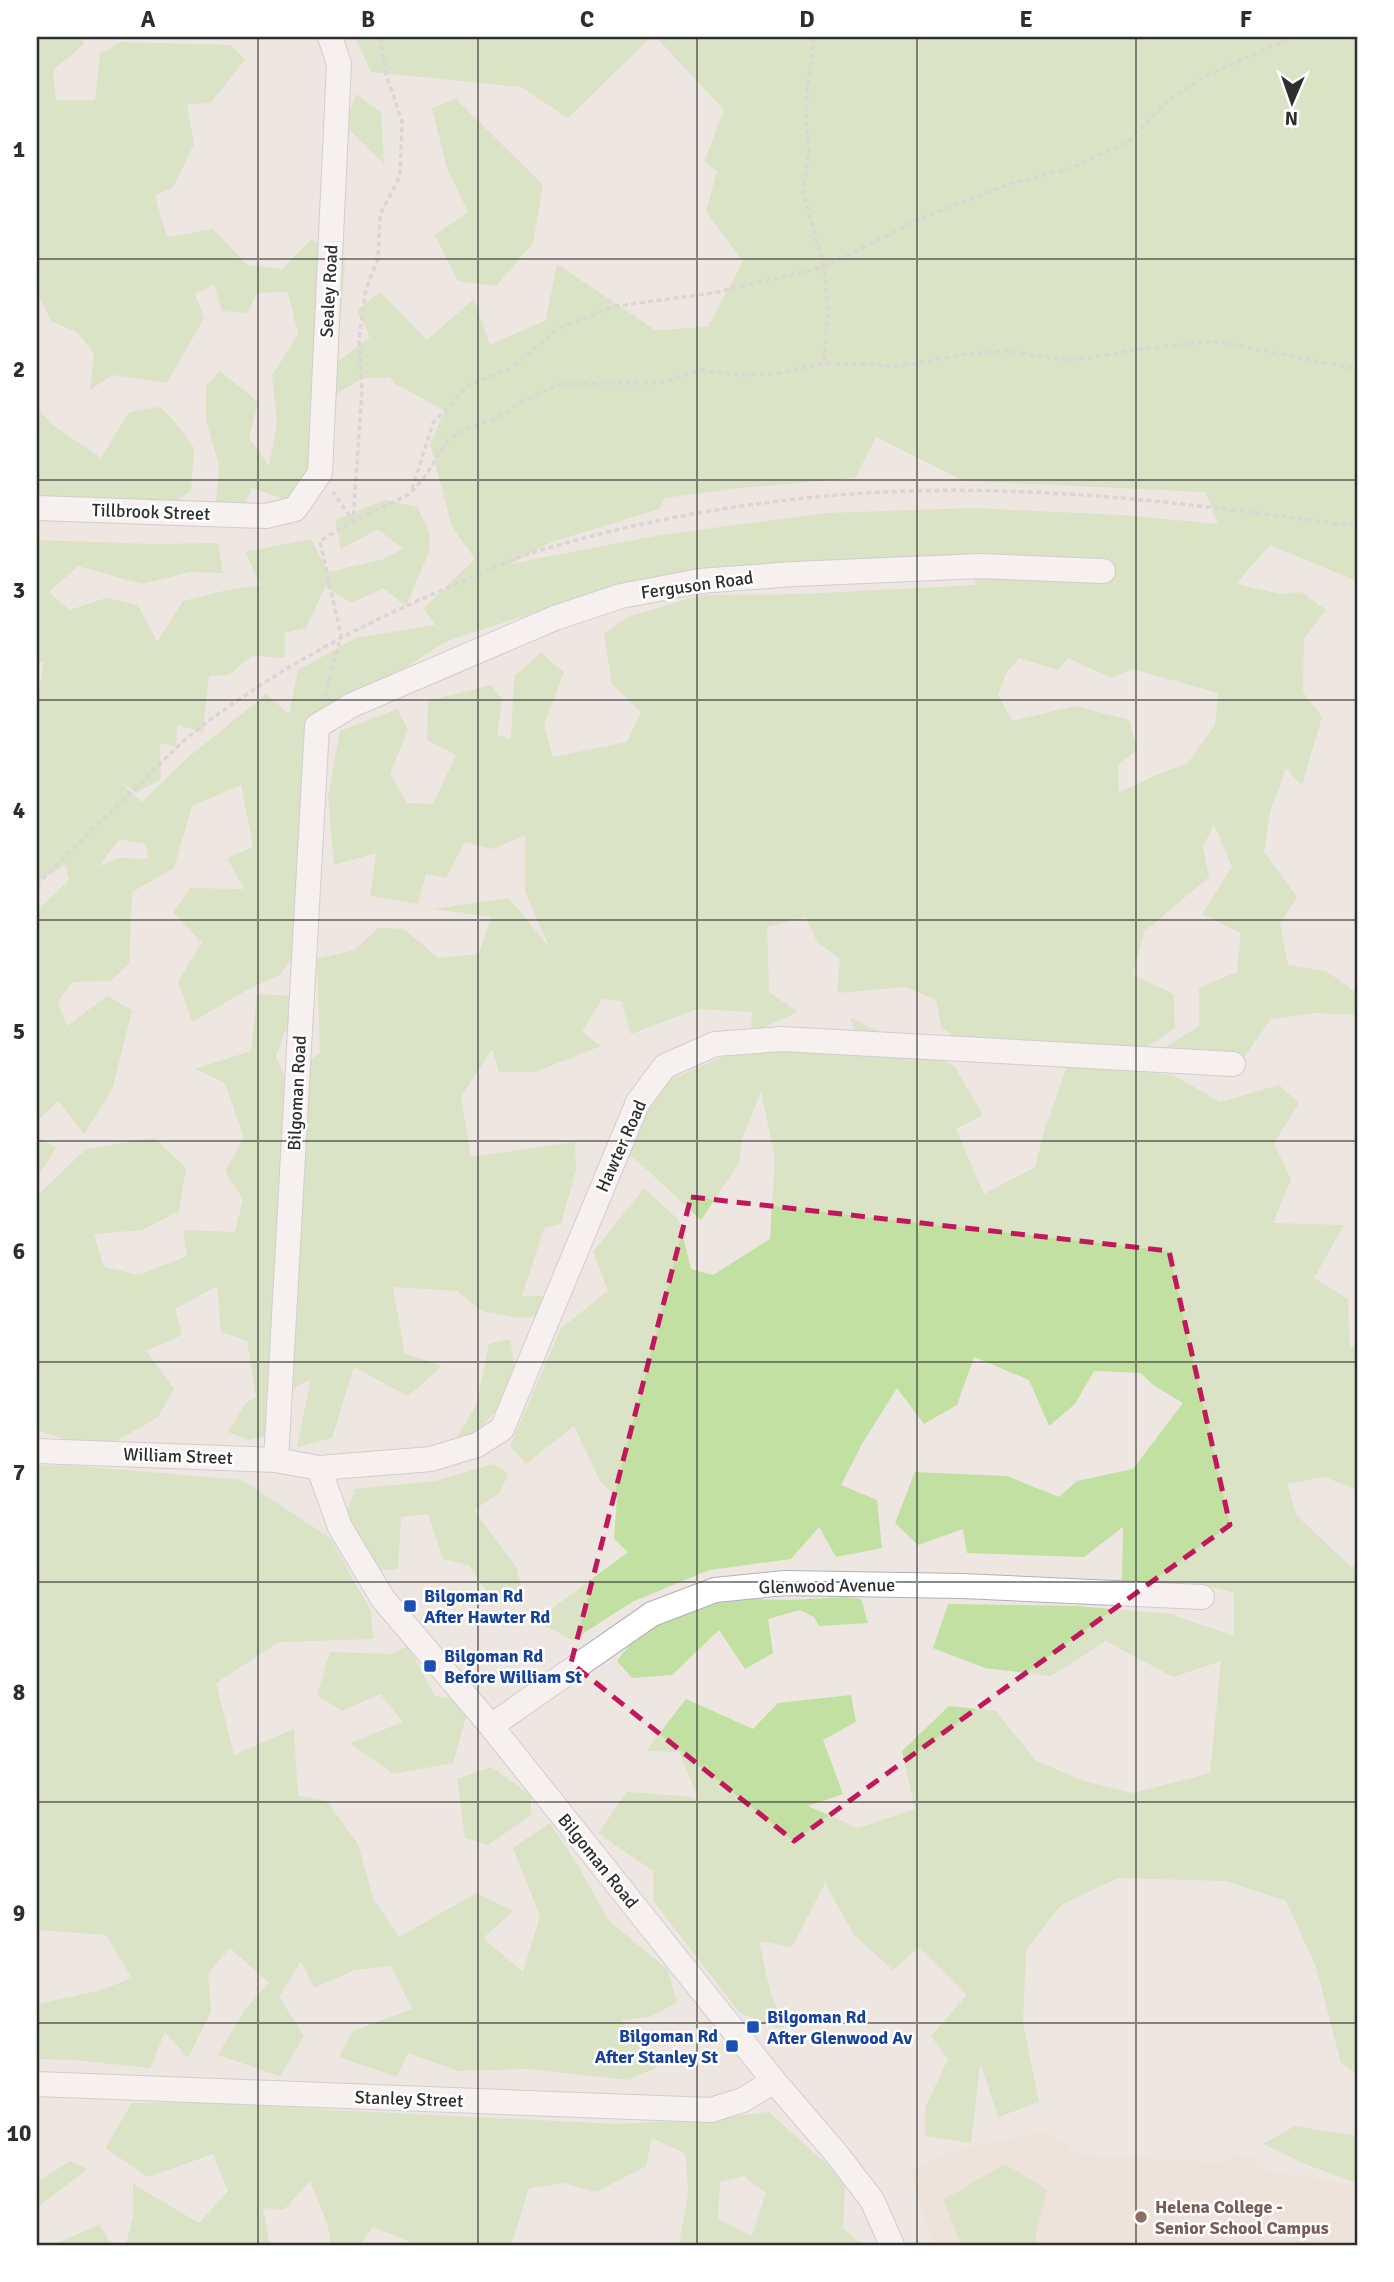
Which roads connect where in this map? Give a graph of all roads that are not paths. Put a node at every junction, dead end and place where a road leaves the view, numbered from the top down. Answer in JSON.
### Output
{"nodes":[{"id":1,"x":330,"y":37,"type":"edge"},
{"id":2,"x":37,"y":508,"type":"edge"},
{"id":3,"x":266,"y":516,"type":"joint"},
{"id":4,"x":1103,"y":571,"type":"dead end"},
{"id":5,"x":317,"y":726,"type":"joint"},
{"id":6,"x":1233,"y":1064,"type":"dead end"},
{"id":7,"x":37,"y":1451,"type":"edge"},
{"id":8,"x":276,"y":1460,"type":"junction"},
{"id":9,"x":319,"y":1468,"type":"junction"},
{"id":10,"x":1202,"y":1597,"type":"dead end"},
{"id":11,"x":491,"y":1726,"type":"junction"},
{"id":12,"x":774,"y":2081,"type":"junction"},
{"id":13,"x":37,"y":2084,"type":"edge"},
{"id":14,"x":892,"y":2245,"type":"edge"}],
"edges":[{"from":1,"to":3,"type":"street","name":"Sealey Road"},
{"from":2,"to":3,"type":"street","name":"Tillbrook Street"},
{"from":4,"to":5,"type":"street","name":"Ferguson Road"},
{"from":5,"to":8,"type":"street","name":"Bilgoman Road"},
{"from":6,"to":9,"type":"street","name":"Hawter Road"},
{"from":7,"to":8,"type":"street","name":"William Street"},
{"from":8,"to":9,"type":"street","name":"William Street"},
{"from":9,"to":11,"type":"street","name":"Bilgoman Road"},
{"from":10,"to":11,"type":"street","name":"Glenwood Avenue"},
{"from":11,"to":12,"type":"street","name":"Bilgoman Road"},
{"from":12,"to":13,"type":"street","name":"Stanley Street"},
{"from":12,"to":14,"type":"street","name":"Bilgoman Road"}]}
